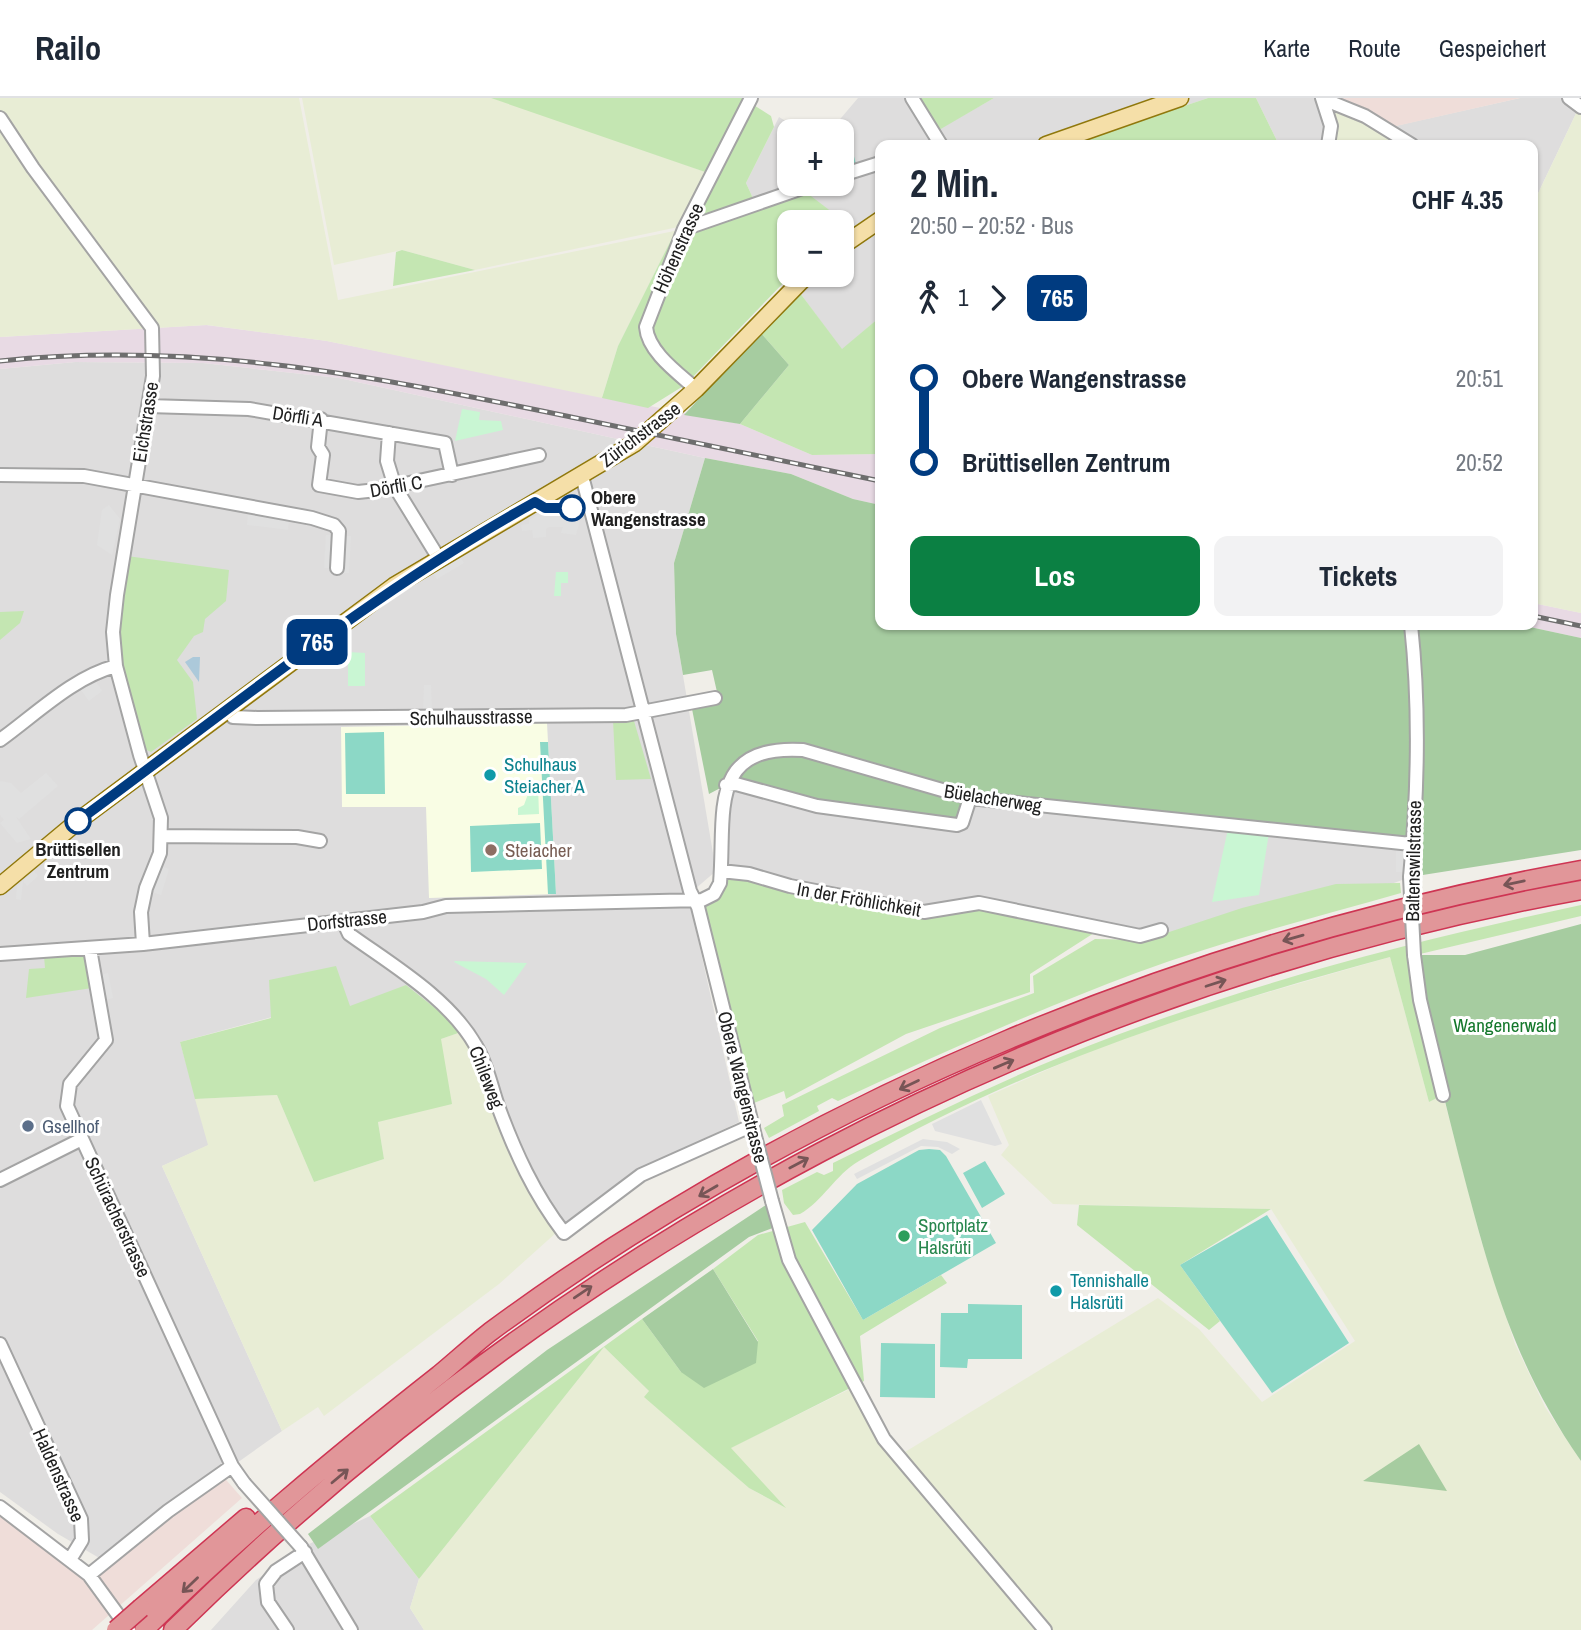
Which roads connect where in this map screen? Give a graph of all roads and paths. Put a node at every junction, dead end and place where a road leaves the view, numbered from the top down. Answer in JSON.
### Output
{"nodes":[{"id":1,"x":751,"y":98,"type":"edge"},
{"id":2,"x":912,"y":98,"type":"edge"},
{"id":3,"x":1180,"y":98,"type":"edge"},
{"id":4,"x":1322,"y":98,"type":"edge"},
{"id":5,"x":1569,"y":98,"type":"edge"},
{"id":6,"x":1581,"y":107,"type":"edge"},
{"id":7,"x":0,"y":118,"type":"edge"},
{"id":8,"x":938,"y":140,"type":"edge"},
{"id":9,"x":1060,"y":140,"type":"edge"},
{"id":10,"x":1329,"y":140,"type":"edge"},
{"id":11,"x":1404,"y":140,"type":"edge"},
{"id":12,"x":875,"y":165,"type":"edge"},
{"id":13,"x":854,"y":171,"type":"edge"},
{"id":14,"x":779,"y":196,"type":"edge"},
{"id":15,"x":875,"y":223,"type":"edge"},
{"id":16,"x":684,"y":229,"type":"junction"},
{"id":17,"x":854,"y":238,"type":"edge"},
{"id":18,"x":795,"y":287,"type":"edge"},
{"id":19,"x":696,"y":389,"type":"junction"},
{"id":20,"x":148,"y":406,"type":"junction"},
{"id":21,"x":321,"y":419,"type":"junction"},
{"id":22,"x":389,"y":433,"type":"junction"},
{"id":23,"x":539,"y":455,"type":"dead end"},
{"id":24,"x":0,"y":475,"type":"edge"},
{"id":25,"x":452,"y":475,"type":"junction"},
{"id":26,"x":582,"y":476,"type":"junction"},
{"id":27,"x":135,"y":484,"type":"junction"},
{"id":28,"x":395,"y":487,"type":"junction"},
{"id":29,"x":438,"y":557,"type":"junction"},
{"id":30,"x":337,"y":568,"type":"dead end"},
{"id":31,"x":1411,"y":630,"type":"edge"},
{"id":32,"x":116,"y":666,"type":"junction"},
{"id":33,"x":715,"y":698,"type":"dead end"},
{"id":34,"x":228,"y":710,"type":"junction"},
{"id":35,"x":645,"y":713,"type":"junction"},
{"id":36,"x":0,"y":740,"type":"edge"},
{"id":37,"x":146,"y":771,"type":"junction"},
{"id":38,"x":726,"y":785,"type":"junction"},
{"id":39,"x":970,"y":799,"type":"junction"},
{"id":40,"x":162,"y":836,"type":"junction"},
{"id":41,"x":320,"y":841,"type":"dead end"},
{"id":42,"x":1411,"y":844,"type":"junction"},
{"id":43,"x":1581,"y":870,"type":"edge"},
{"id":44,"x":722,"y":871,"type":"junction"},
{"id":45,"x":0,"y":886,"type":"edge"},
{"id":46,"x":1581,"y":890,"type":"edge"},
{"id":47,"x":694,"y":900,"type":"junction"},
{"id":48,"x":343,"y":921,"type":"junction"},
{"id":49,"x":1161,"y":930,"type":"dead end"},
{"id":50,"x":143,"y":944,"type":"junction"},
{"id":51,"x":90,"y":949,"type":"junction"},
{"id":52,"x":0,"y":954,"type":"edge"},
{"id":53,"x":1443,"y":1095,"type":"dead end"},
{"id":54,"x":753,"y":1125,"type":"junction"},
{"id":55,"x":82,"y":1139,"type":"junction"},
{"id":56,"x":0,"y":1180,"type":"edge"},
{"id":57,"x":485,"y":1336,"type":"junction"},
{"id":58,"x":0,"y":1344,"type":"edge"},
{"id":59,"x":232,"y":1466,"type":"junction"},
{"id":60,"x":0,"y":1507,"type":"edge"},
{"id":61,"x":303,"y":1550,"type":"junction"},
{"id":62,"x":71,"y":1558,"type":"junction"},
{"id":63,"x":89,"y":1575,"type":"junction"},
{"id":64,"x":148,"y":1626,"type":"edge"},
{"id":65,"x":116,"y":1630,"type":"edge"},
{"id":66,"x":130,"y":1630,"type":"edge"},
{"id":67,"x":173,"y":1630,"type":"edge"},
{"id":68,"x":287,"y":1630,"type":"edge"},
{"id":69,"x":351,"y":1630,"type":"edge"},
{"id":70,"x":1045,"y":1630,"type":"edge"}],
"edges":[{"from":1,"to":16,"type":"street","name":"Höhenstrasse"},
{"from":2,"to":8,"type":"street"},
{"from":3,"to":9,"type":"main road"},
{"from":4,"to":10,"type":"street"},
{"from":4,"to":11,"type":"street"},
{"from":5,"to":6,"type":"street"},
{"from":7,"to":20,"type":"street","name":"Eichstrasse"},
{"from":12,"to":13,"type":"street"},
{"from":14,"to":16,"type":"street"},
{"from":15,"to":17,"type":"main road"},
{"from":16,"to":19,"type":"street","name":"Höhenstrasse"},
{"from":18,"to":19,"type":"main road","name":"Zürichstrasse"},
{"from":19,"to":26,"type":"main road","name":"Zürichstrasse"},
{"from":20,"to":21,"type":"street","name":"Dörfli A"},
{"from":20,"to":27,"type":"street","name":"Eichstrasse"},
{"from":21,"to":22,"type":"street","name":"Dörfli A"},
{"from":21,"to":28,"type":"street","name":"Dörfli C"},
{"from":22,"to":25,"type":"street","name":"Dörfli A"},
{"from":22,"to":28,"type":"street"},
{"from":23,"to":25,"type":"street","name":"Dörfli C"},
{"from":24,"to":27,"type":"street"},
{"from":25,"to":28,"type":"street","name":"Dörfli C"},
{"from":26,"to":29,"type":"main road","name":"Zürichstrasse"},
{"from":26,"to":35,"type":"street","name":"Obere Wangenstrasse"},
{"from":27,"to":30,"type":"street"},
{"from":27,"to":32,"type":"street","name":"Eichstrasse"},
{"from":28,"to":29,"type":"street"},
{"from":29,"to":34,"type":"main road","name":"Zürichstrasse"},
{"from":31,"to":42,"type":"street","name":"Baltenswilstrasse"},
{"from":32,"to":36,"type":"street"},
{"from":32,"to":37,"type":"street","name":"Eichstrasse"},
{"from":33,"to":35,"type":"street","name":"Schulhausstrasse"},
{"from":34,"to":35,"type":"street","name":"Schulhausstrasse"},
{"from":34,"to":37,"type":"main road","name":"Zürichstrasse"},
{"from":35,"to":47,"type":"street","name":"Obere Wangenstrasse"},
{"from":37,"to":40,"type":"street","name":"Eichstrasse"},
{"from":37,"to":45,"type":"main road","name":"Zürichstrasse"},
{"from":38,"to":39,"type":"street","name":"Büelacherweg"},
{"from":38,"to":39,"type":"street"},
{"from":38,"to":44,"type":"street"},
{"from":39,"to":42,"type":"street","name":"Büelacherweg"},
{"from":40,"to":41,"type":"street"},
{"from":40,"to":50,"type":"street"},
{"from":42,"to":53,"type":"street","name":"Baltenswilstrasse","bridge":true},
{"from":43,"to":57,"type":"highway","one_way":true},
{"from":44,"to":47,"type":"street"},
{"from":44,"to":49,"type":"street","name":"In der Fröhlichkeit"},
{"from":67,"to":46,"type":"highway","one_way":true},
{"from":47,"to":48,"type":"street","name":"Dorfstrasse"},
{"from":47,"to":54,"type":"street","name":"Obere Wangenstrasse"},
{"from":48,"to":50,"type":"street","name":"Dorfstrasse"},
{"from":48,"to":54,"type":"street","name":"Chileweg"},
{"from":50,"to":51,"type":"street","name":"Dorfstrasse"},
{"from":51,"to":52,"type":"street","name":"Dorfstrasse"},
{"from":51,"to":55,"type":"street","name":"Schüracherstrasse"},
{"from":54,"to":70,"type":"street","name":"Obere Wangenstrasse","bridge":true},
{"from":55,"to":56,"type":"street"},
{"from":55,"to":59,"type":"street","name":"Schüracherstrasse"},
{"from":57,"to":64,"type":"highway","one_way":true},
{"from":57,"to":65,"type":"highway","bridge":true},
{"from":58,"to":62,"type":"street","name":"Haldenstrasse"},
{"from":59,"to":61,"type":"street","name":"Schüracherstrasse","bridge":true},
{"from":59,"to":63,"type":"street"},
{"from":60,"to":62,"type":"street"},
{"from":61,"to":68,"type":"street"},
{"from":61,"to":69,"type":"street"},
{"from":62,"to":63,"type":"street"},
{"from":63,"to":66,"type":"street"}]}
